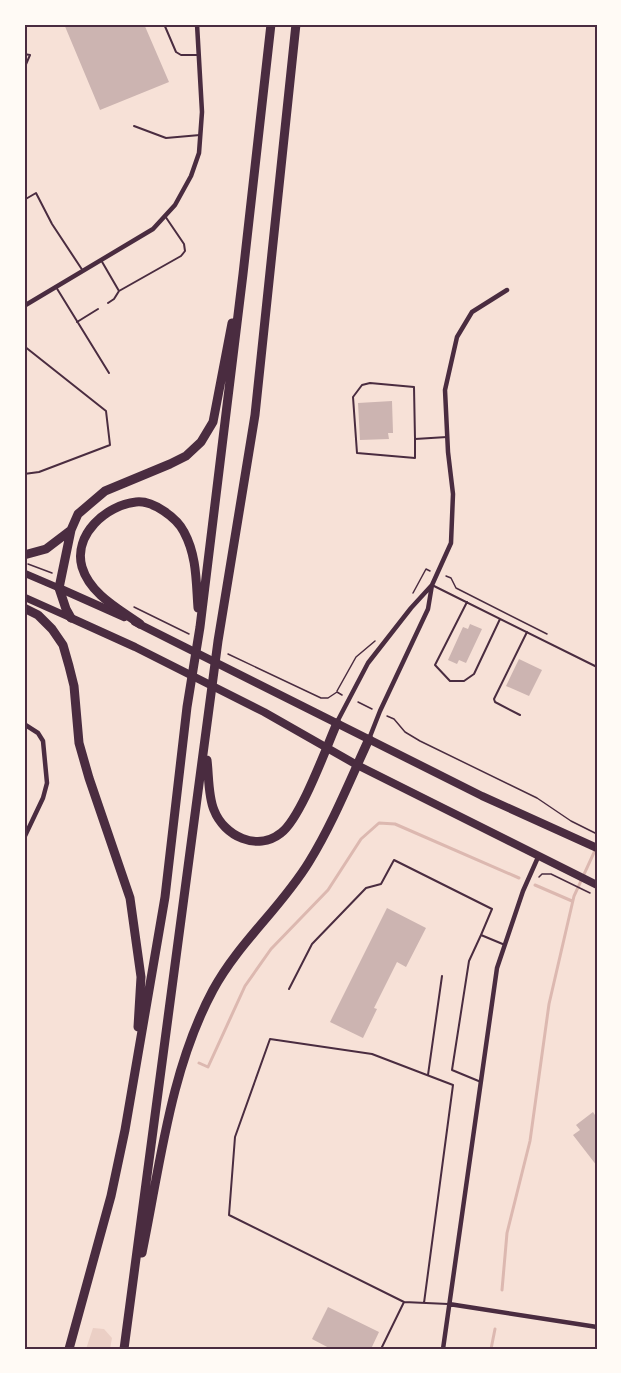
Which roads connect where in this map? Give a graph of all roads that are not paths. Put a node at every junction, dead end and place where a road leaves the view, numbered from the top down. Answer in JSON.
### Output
{"nodes":[{"id":1,"x":164,"y":24,"type":"edge"},
{"id":2,"x":197,"y":24,"type":"edge"},
{"id":3,"x":271,"y":24,"type":"edge"},
{"id":4,"x":296,"y":24,"type":"edge"},
{"id":5,"x":24,"y":54,"type":"edge"},
{"id":6,"x":199,"y":55,"type":"junction"},
{"id":7,"x":24,"y":69,"type":"edge"},
{"id":8,"x":134,"y":126,"type":"dead end"},
{"id":9,"x":200,"y":135,"type":"junction"},
{"id":10,"x":24,"y":200,"type":"edge"},
{"id":11,"x":165,"y":216,"type":"junction"},
{"id":12,"x":101,"y":261,"type":"junction"},
{"id":13,"x":83,"y":271,"type":"junction"},
{"id":14,"x":243,"y":274,"type":"junction"},
{"id":15,"x":56,"y":287,"type":"junction"},
{"id":16,"x":507,"y":290,"type":"dead end"},
{"id":17,"x":120,"y":291,"type":"junction"},
{"id":18,"x":108,"y":303,"type":"dead end"},
{"id":19,"x":24,"y":306,"type":"edge"},
{"id":20,"x":98,"y":309,"type":"dead end"},
{"id":21,"x":78,"y":322,"type":"junction"},
{"id":22,"x":24,"y":346,"type":"edge"},
{"id":23,"x":109,"y":373,"type":"dead end"},
{"id":24,"x":447,"y":437,"type":"junction"},
{"id":25,"x":415,"y":439,"type":"junction"},
{"id":26,"x":24,"y":474,"type":"edge"},
{"id":27,"x":71,"y":530,"type":"junction"},
{"id":28,"x":24,"y":555,"type":"edge"},
{"id":29,"x":24,"y":573,"type":"edge"},
{"id":30,"x":432,"y":585,"type":"junction"},
{"id":31,"x":59,"y":588,"type":"junction"},
{"id":32,"x":24,"y":597,"type":"edge"},
{"id":33,"x":467,"y":602,"type":"junction"},
{"id":34,"x":24,"y":608,"type":"edge"},
{"id":35,"x":71,"y":618,"type":"junction"},
{"id":36,"x":500,"y":619,"type":"junction"},
{"id":37,"x":140,"y":624,"type":"junction"},
{"id":38,"x":200,"y":627,"type":"junction"},
{"id":39,"x":527,"y":632,"type":"junction"},
{"id":40,"x":597,"y":667,"type":"edge"},
{"id":41,"x":520,"y":715,"type":"dead end"},
{"id":42,"x":337,"y":723,"type":"junction"},
{"id":43,"x":24,"y":724,"type":"edge"},
{"id":44,"x":369,"y":739,"type":"junction"},
{"id":45,"x":206,"y":746,"type":"junction"},
{"id":46,"x":326,"y":747,"type":"junction"},
{"id":47,"x":357,"y":765,"type":"junction"},
{"id":48,"x":24,"y":838,"type":"edge"},
{"id":49,"x":597,"y":848,"type":"edge"},
{"id":50,"x":538,"y":855,"type":"junction"},
{"id":51,"x":597,"y":885,"type":"edge"},
{"id":52,"x":481,"y":935,"type":"junction"},
{"id":53,"x":505,"y":945,"type":"junction"},
{"id":54,"x":442,"y":976,"type":"dead end"},
{"id":55,"x":290,"y":989,"type":"dead end"},
{"id":56,"x":136,"y":1073,"type":"junction"},
{"id":57,"x":428,"y":1074,"type":"junction"},
{"id":58,"x":481,"y":1082,"type":"junction"},
{"id":59,"x":404,"y":1302,"type":"junction"},
{"id":60,"x":424,"y":1303,"type":"junction"},
{"id":61,"x":449,"y":1304,"type":"junction"},
{"id":62,"x":597,"y":1327,"type":"edge"},
{"id":63,"x":124,"y":1346,"type":"edge"},
{"id":64,"x":69,"y":1349,"type":"edge"},
{"id":65,"x":381,"y":1349,"type":"edge"},
{"id":66,"x":443,"y":1349,"type":"edge"}],
"edges":[{"from":1,"to":6,"type":"lane"},
{"from":2,"to":6,"type":"street"},
{"from":3,"to":14,"type":"highway"},
{"from":4,"to":45,"type":"highway"},
{"from":5,"to":7,"type":"lane"},
{"from":6,"to":9,"type":"street"},
{"from":8,"to":9,"type":"lane"},
{"from":9,"to":11,"type":"street"},
{"from":10,"to":13,"type":"lane"},
{"from":11,"to":12,"type":"street"},
{"from":11,"to":17,"type":"lane"},
{"from":12,"to":13,"type":"street"},
{"from":12,"to":17,"type":"lane"},
{"from":13,"to":15,"type":"street"},
{"from":14,"to":27,"type":"highway"},
{"from":14,"to":38,"type":"highway"},
{"from":15,"to":19,"type":"street"},
{"from":15,"to":21,"type":"lane"},
{"from":16,"to":24,"type":"street"},
{"from":17,"to":18,"type":"lane"},
{"from":20,"to":21,"type":"lane"},
{"from":21,"to":23,"type":"lane"},
{"from":22,"to":26,"type":"lane"},
{"from":24,"to":25,"type":"lane"},
{"from":24,"to":30,"type":"street"},
{"from":25,"to":25,"type":"lane"},
{"from":27,"to":28,"type":"highway"},
{"from":27,"to":31,"type":"highway"},
{"from":29,"to":31,"type":"main road"},
{"from":30,"to":33,"type":"lane"},
{"from":30,"to":42,"type":"street"},
{"from":30,"to":44,"type":"street"},
{"from":31,"to":35,"type":"highway"},
{"from":31,"to":37,"type":"main road"},
{"from":32,"to":35,"type":"main road"},
{"from":33,"to":36,"type":"lane"},
{"from":33,"to":36,"type":"lane"},
{"from":34,"to":56,"type":"highway"},
{"from":35,"to":46,"type":"main road"},
{"from":36,"to":39,"type":"lane"},
{"from":37,"to":38,"type":"highway"},
{"from":37,"to":42,"type":"main road"},
{"from":38,"to":56,"type":"highway"},
{"from":39,"to":40,"type":"lane"},
{"from":39,"to":41,"type":"lane"},
{"from":42,"to":44,"type":"main road"},
{"from":42,"to":46,"type":"highway"},
{"from":43,"to":48,"type":"street"},
{"from":44,"to":47,"type":"highway"},
{"from":44,"to":49,"type":"main road"},
{"from":45,"to":46,"type":"highway"},
{"from":45,"to":63,"type":"highway"},
{"from":46,"to":47,"type":"main road"},
{"from":47,"to":50,"type":"main road"},
{"from":47,"to":63,"type":"highway"},
{"from":50,"to":51,"type":"main road"},
{"from":50,"to":53,"type":"street"},
{"from":52,"to":53,"type":"lane"},
{"from":52,"to":55,"type":"lane"},
{"from":52,"to":58,"type":"lane"},
{"from":53,"to":58,"type":"street"},
{"from":54,"to":57,"type":"lane"},
{"from":56,"to":64,"type":"highway"},
{"from":57,"to":59,"type":"lane"},
{"from":57,"to":60,"type":"lane"},
{"from":58,"to":61,"type":"street"},
{"from":59,"to":60,"type":"lane"},
{"from":59,"to":65,"type":"lane"},
{"from":60,"to":61,"type":"lane"},
{"from":61,"to":62,"type":"street"},
{"from":61,"to":66,"type":"street"}]}
